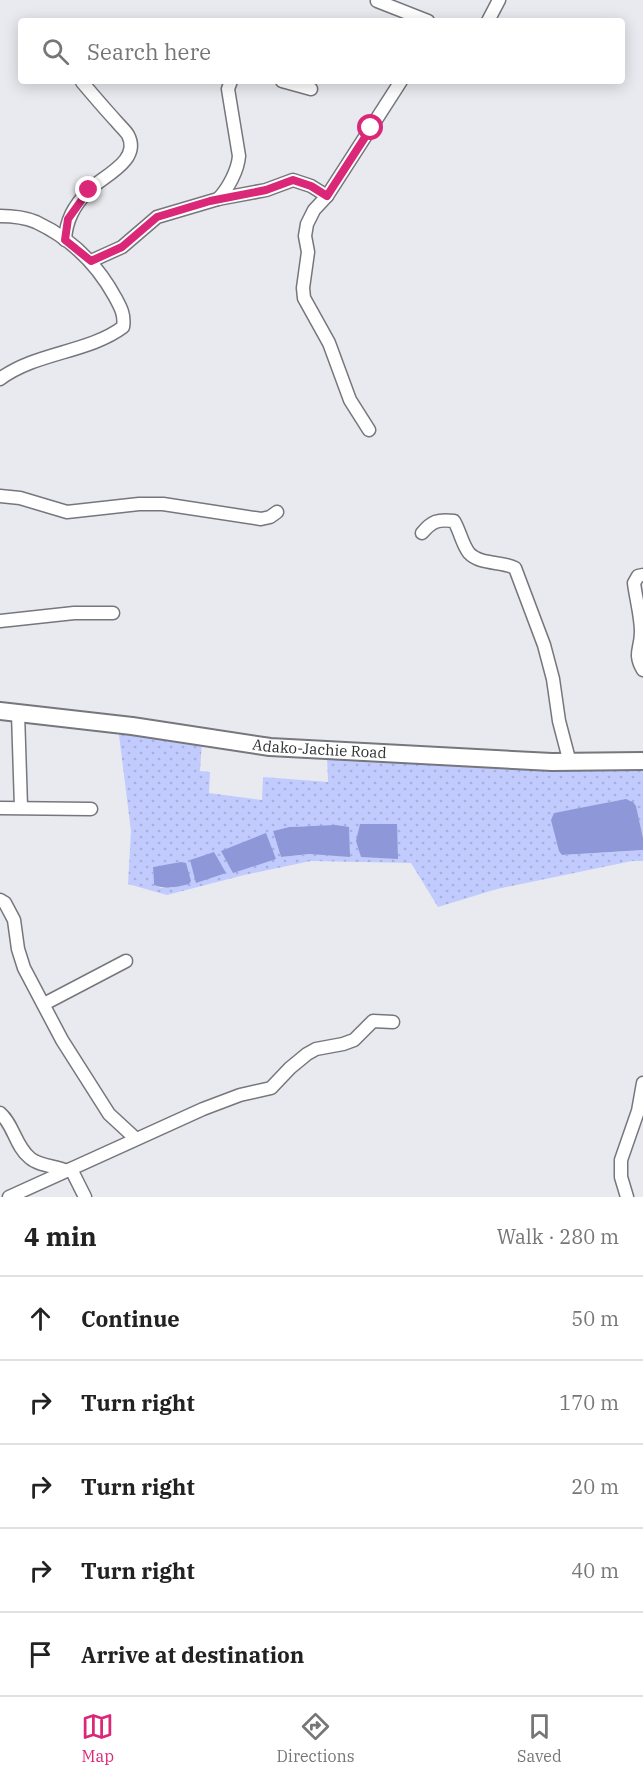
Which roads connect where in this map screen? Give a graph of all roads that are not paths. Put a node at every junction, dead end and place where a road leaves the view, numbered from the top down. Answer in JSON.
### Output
{"nodes":[{"id":1,"x":499,"y":0,"type":"edge"},
{"id":2,"x":377,"y":1,"type":"edge"},
{"id":3,"x":420,"y":18,"type":"edge"},
{"id":4,"x":490,"y":18,"type":"edge"},
{"id":5,"x":84,"y":84,"type":"edge"},
{"id":6,"x":230,"y":84,"type":"edge"},
{"id":7,"x":294,"y":84,"type":"edge"},
{"id":8,"x":399,"y":84,"type":"edge"},
{"id":9,"x":311,"y":88,"type":"dead end"},
{"id":10,"x":327,"y":196,"type":"junction"},
{"id":11,"x":218,"y":199,"type":"junction"},
{"id":12,"x":0,"y":216,"type":"edge"},
{"id":13,"x":65,"y":240,"type":"junction"},
{"id":14,"x":91,"y":261,"type":"junction"},
{"id":15,"x":0,"y":379,"type":"edge"},
{"id":16,"x":369,"y":430,"type":"dead end"},
{"id":17,"x":0,"y":496,"type":"edge"},
{"id":18,"x":277,"y":512,"type":"dead end"},
{"id":19,"x":422,"y":533,"type":"dead end"},
{"id":20,"x":643,"y":575,"type":"edge"},
{"id":21,"x":113,"y":613,"type":"dead end"},
{"id":22,"x":0,"y":621,"type":"edge"},
{"id":23,"x":643,"y":670,"type":"edge"},
{"id":24,"x":0,"y":711,"type":"edge"},
{"id":25,"x":18,"y":713,"type":"junction"},
{"id":26,"x":643,"y":761,"type":"edge"},
{"id":27,"x":570,"y":763,"type":"junction"},
{"id":28,"x":21,"y":807,"type":"junction"},
{"id":29,"x":0,"y":808,"type":"edge"},
{"id":30,"x":91,"y":809,"type":"dead end"},
{"id":31,"x":0,"y":900,"type":"edge"},
{"id":32,"x":126,"y":961,"type":"dead end"},
{"id":33,"x":44,"y":1004,"type":"junction"},
{"id":34,"x":393,"y":1022,"type":"dead end"},
{"id":35,"x":643,"y":1083,"type":"edge"},
{"id":36,"x":0,"y":1113,"type":"edge"},
{"id":37,"x":135,"y":1138,"type":"junction"},
{"id":38,"x":69,"y":1170,"type":"junction"},
{"id":39,"x":9,"y":1197,"type":"edge"},
{"id":40,"x":85,"y":1197,"type":"edge"},
{"id":41,"x":627,"y":1197,"type":"edge"}],
"edges":[{"from":1,"to":4,"type":"street"},
{"from":2,"to":3,"type":"street"},
{"from":5,"to":13,"type":"street"},
{"from":6,"to":11,"type":"street"},
{"from":7,"to":9,"type":"street"},
{"from":8,"to":10,"type":"street"},
{"from":10,"to":11,"type":"street"},
{"from":10,"to":16,"type":"street"},
{"from":11,"to":14,"type":"street"},
{"from":12,"to":13,"type":"street"},
{"from":13,"to":14,"type":"street"},
{"from":14,"to":15,"type":"street"},
{"from":17,"to":18,"type":"street"},
{"from":19,"to":27,"type":"street"},
{"from":20,"to":23,"type":"street"},
{"from":21,"to":22,"type":"street"},
{"from":24,"to":25,"type":"street","name":"Adako-Jachie Road"},
{"from":25,"to":27,"type":"street","name":"Adako-Jachie Road"},
{"from":25,"to":28,"type":"street"},
{"from":26,"to":27,"type":"street","name":"Adako-Jachie Road"},
{"from":28,"to":29,"type":"street"},
{"from":28,"to":30,"type":"street"},
{"from":31,"to":33,"type":"street"},
{"from":32,"to":33,"type":"street"},
{"from":33,"to":37,"type":"street"},
{"from":34,"to":37,"type":"street"},
{"from":35,"to":41,"type":"street"},
{"from":36,"to":38,"type":"street"},
{"from":37,"to":38,"type":"street"},
{"from":38,"to":39,"type":"street"},
{"from":38,"to":40,"type":"street"}]}
